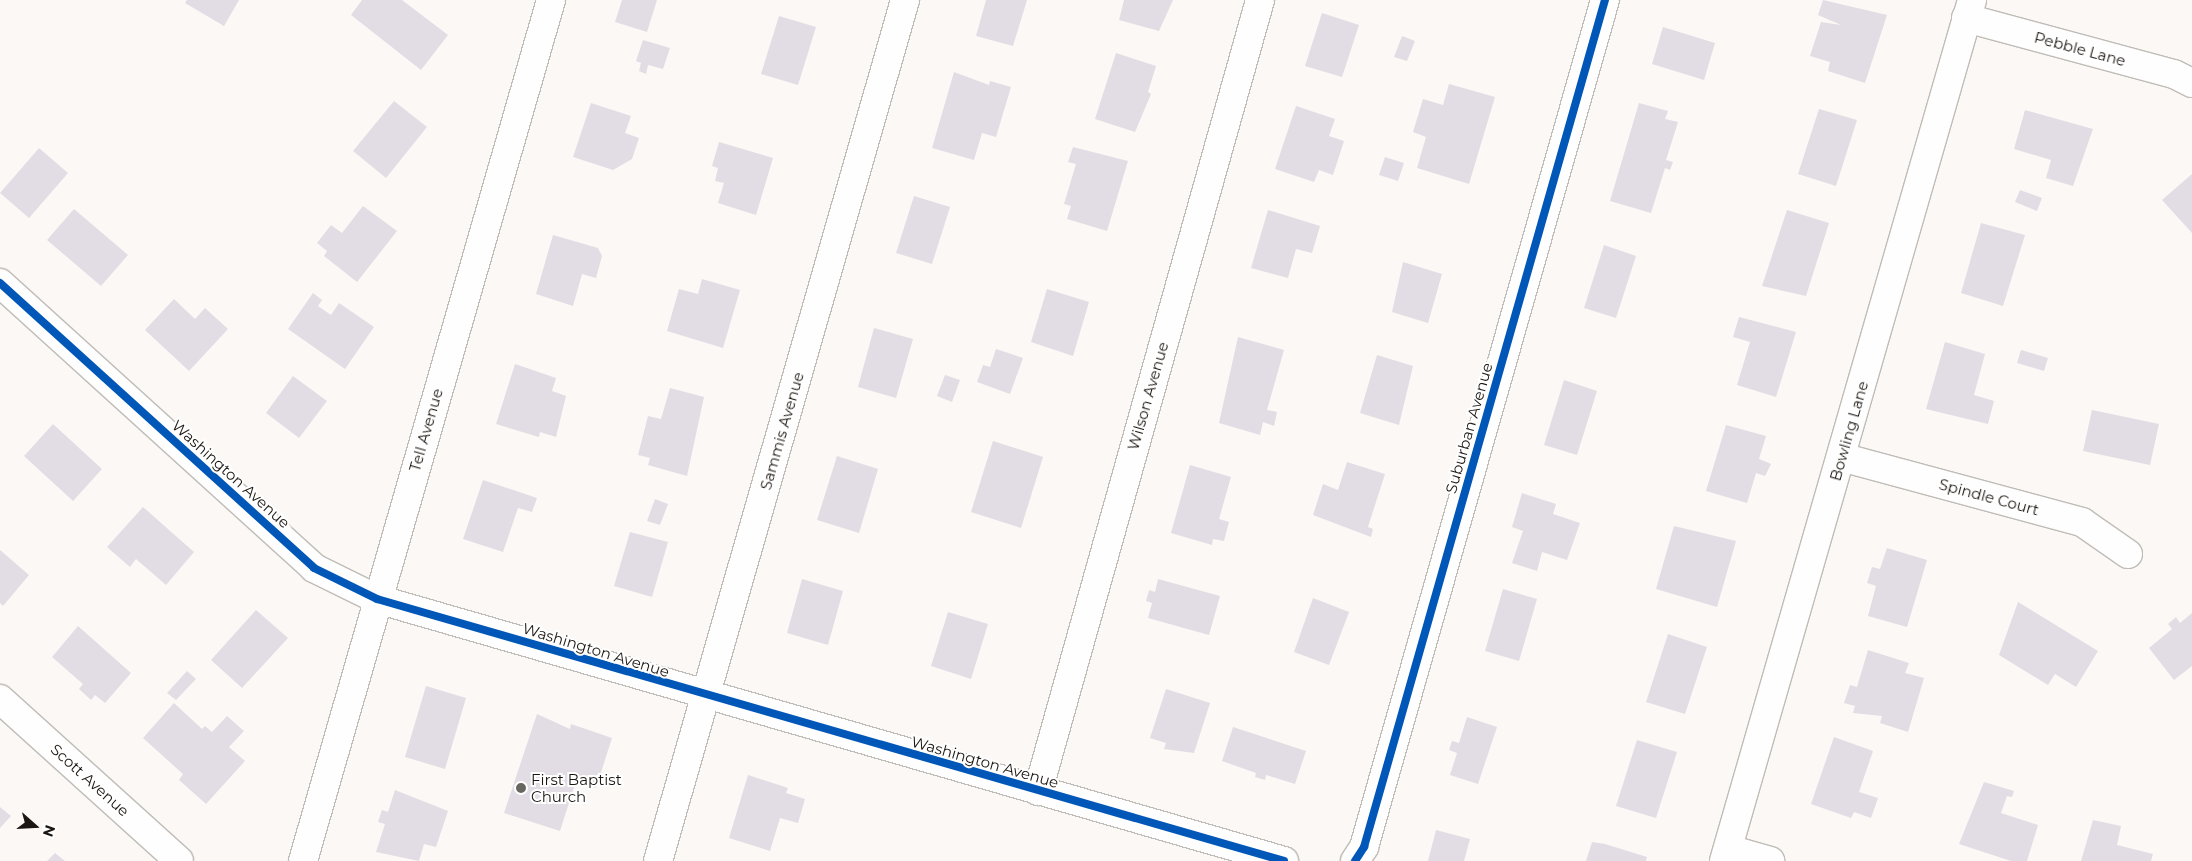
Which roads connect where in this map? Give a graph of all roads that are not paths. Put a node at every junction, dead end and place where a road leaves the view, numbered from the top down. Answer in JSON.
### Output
{"nodes":[{"id":1,"x":904,"y":0,"type":"edge"},
{"id":2,"x":1260,"y":0,"type":"edge"},
{"id":3,"x":1605,"y":0,"type":"edge"},
{"id":4,"x":542,"y":5,"type":"edge"},
{"id":5,"x":1969,"y":9,"type":"edge"},
{"id":6,"x":2192,"y":83,"type":"edge"},
{"id":7,"x":0,"y":283,"type":"edge"},
{"id":8,"x":1842,"y":458,"type":"junction"},
{"id":9,"x":2128,"y":554,"type":"dead end"},
{"id":10,"x":376,"y":599,"type":"junction"},
{"id":11,"x":705,"y":697,"type":"junction"},
{"id":12,"x":0,"y":699,"type":"edge"},
{"id":13,"x":1038,"y":792,"type":"junction"},
{"id":14,"x":1726,"y":855,"type":"edge"},
{"id":15,"x":179,"y":861,"type":"edge"},
{"id":16,"x":303,"y":861,"type":"edge"},
{"id":17,"x":658,"y":861,"type":"edge"},
{"id":18,"x":1284,"y":861,"type":"edge"},
{"id":19,"x":1355,"y":861,"type":"edge"},
{"id":20,"x":1770,"y":861,"type":"edge"}],
"edges":[{"from":1,"to":11,"type":"street","name":"Sammis Avenue"},
{"from":2,"to":13,"type":"street","name":"Wilson Avenue"},
{"from":3,"to":19,"type":"street","name":"Suburban Avenue"},
{"from":4,"to":10,"type":"street","name":"Tell Avenue"},
{"from":5,"to":6,"type":"street","name":"Pebble Lane"},
{"from":5,"to":8,"type":"street","name":"Bowling Lane"},
{"from":7,"to":10,"type":"street","name":"Washington Avenue"},
{"from":8,"to":9,"type":"street","name":"Spindle Court"},
{"from":8,"to":14,"type":"street","name":"Bowling Lane"},
{"from":10,"to":11,"type":"street","name":"Washington Avenue"},
{"from":10,"to":16,"type":"street","name":"Tell Avenue"},
{"from":11,"to":13,"type":"street","name":"Washington Avenue"},
{"from":11,"to":17,"type":"street","name":"Sammis Avenue"},
{"from":12,"to":15,"type":"street","name":"Scott Avenue"},
{"from":13,"to":18,"type":"street","name":"Washington Avenue"},
{"from":14,"to":20,"type":"street"}]}
